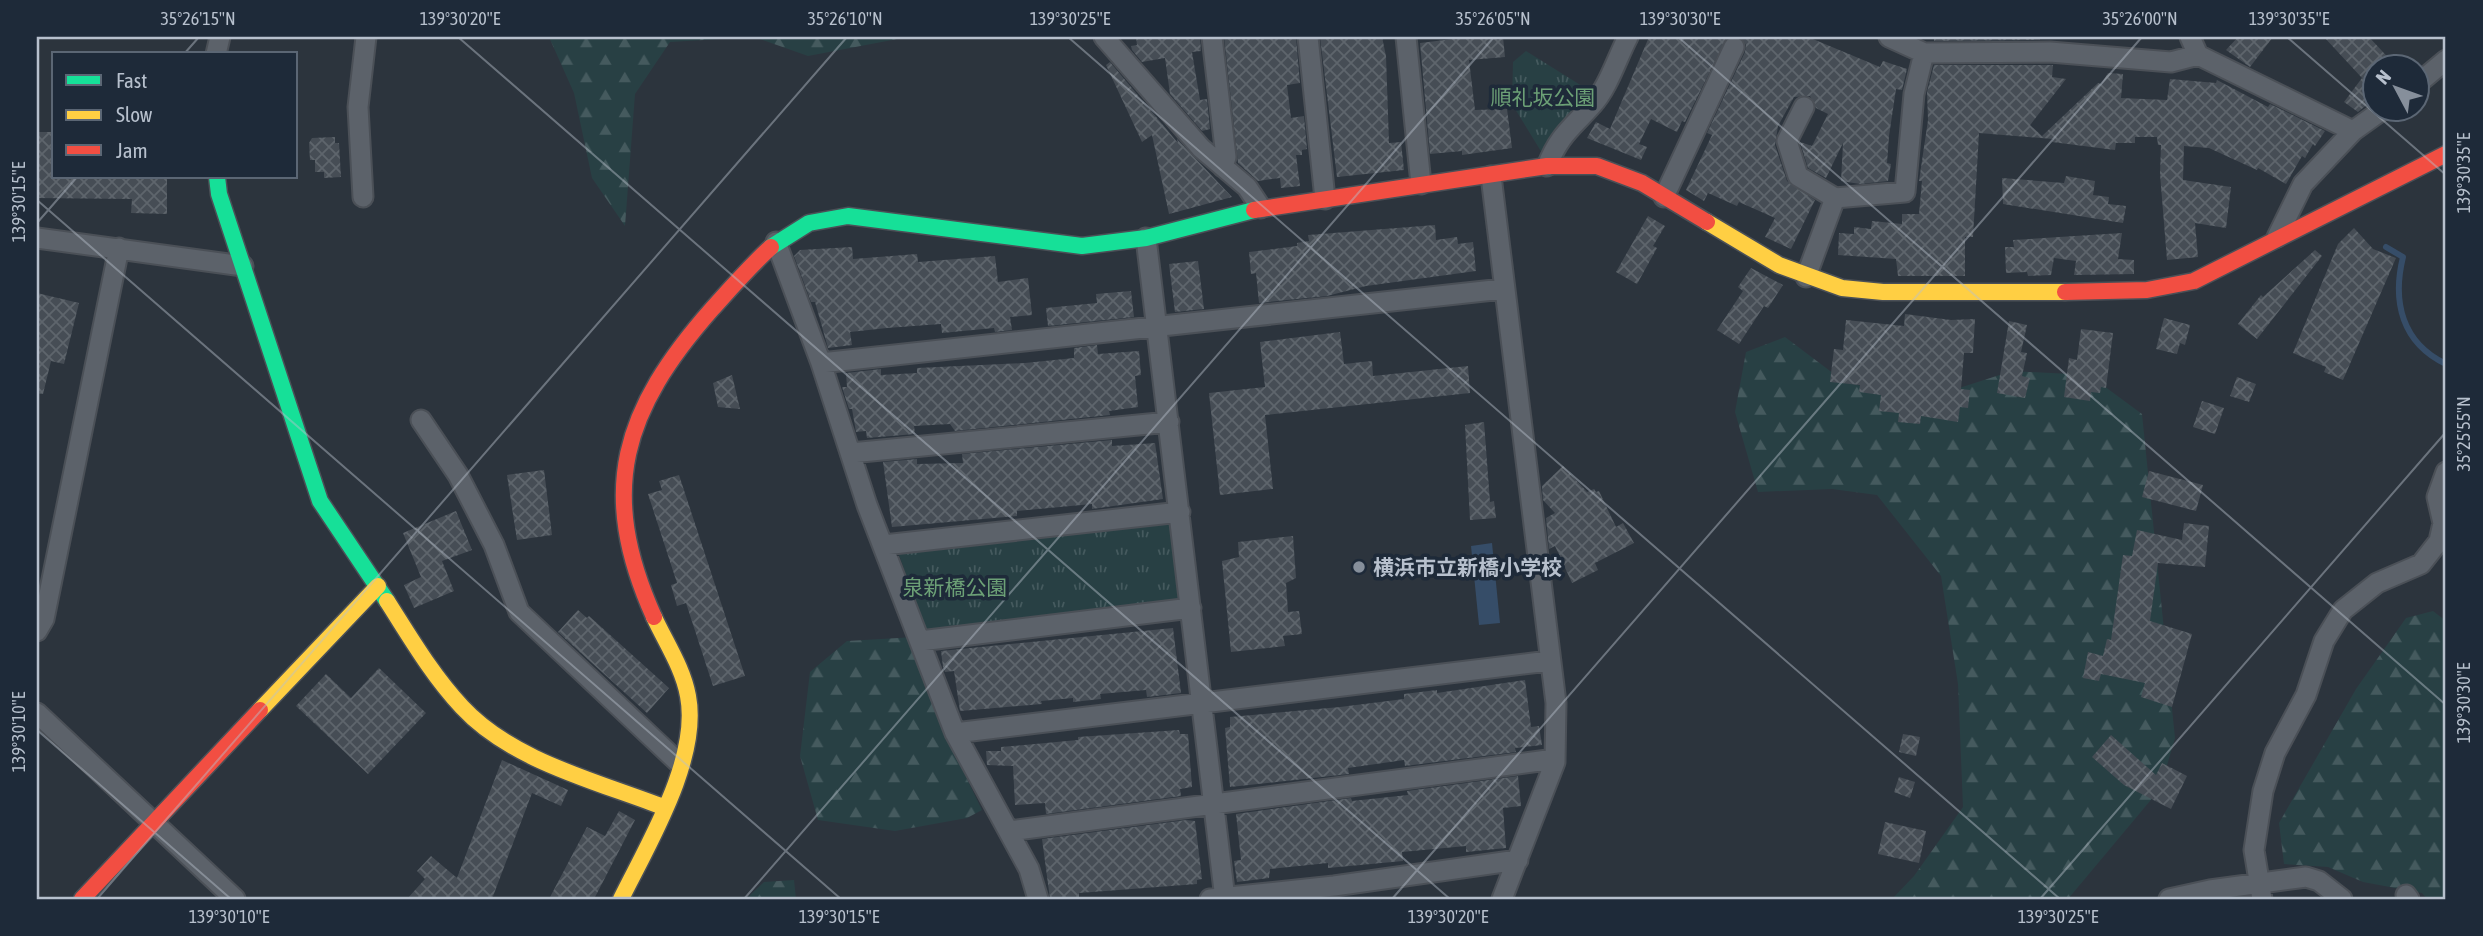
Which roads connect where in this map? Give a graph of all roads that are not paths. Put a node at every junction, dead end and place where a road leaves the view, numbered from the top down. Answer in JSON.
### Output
{"nodes":[{"id":1,"x":366,"y":37,"type":"edge"},
{"id":2,"x":1104,"y":37,"type":"edge"},
{"id":3,"x":1212,"y":37,"type":"edge"},
{"id":4,"x":1308,"y":37,"type":"edge"},
{"id":5,"x":1406,"y":37,"type":"edge"},
{"id":6,"x":1628,"y":37,"type":"edge"},
{"id":7,"x":1889,"y":37,"type":"edge"},
{"id":8,"x":2194,"y":46,"type":"edge"},
{"id":9,"x":1734,"y":47,"type":"dead end"},
{"id":10,"x":1924,"y":53,"type":"junction"},
{"id":11,"x":2446,"y":60,"type":"edge"},
{"id":12,"x":2430,"y":74,"type":"edge"},
{"id":13,"x":1804,"y":107,"type":"dead end"},
{"id":14,"x":2366,"y":122,"type":"edge"},
{"id":15,"x":2353,"y":131,"type":"junction"},
{"id":16,"x":2446,"y":154,"type":"edge"},
{"id":17,"x":1547,"y":166,"type":"junction"},
{"id":18,"x":1223,"y":167,"type":"junction"},
{"id":19,"x":1491,"y":176,"type":"junction"},
{"id":20,"x":217,"y":178,"type":"edge"},
{"id":21,"x":1421,"y":184,"type":"junction"},
{"id":22,"x":363,"y":197,"type":"dead end"},
{"id":23,"x":1664,"y":197,"type":"junction"},
{"id":24,"x":1325,"y":198,"type":"junction"},
{"id":25,"x":1836,"y":198,"type":"junction"},
{"id":26,"x":1261,"y":208,"type":"junction"},
{"id":27,"x":37,"y":237,"type":"edge"},
{"id":28,"x":2277,"y":237,"type":"junction"},
{"id":29,"x":1146,"y":238,"type":"junction"},
{"id":30,"x":776,"y":242,"type":"junction"},
{"id":31,"x":119,"y":248,"type":"junction"},
{"id":32,"x":243,"y":266,"type":"junction"},
{"id":33,"x":1806,"y":277,"type":"junction"},
{"id":34,"x":1503,"y":289,"type":"junction"},
{"id":35,"x":1157,"y":327,"type":"junction"},
{"id":36,"x":821,"y":363,"type":"junction"},
{"id":37,"x":421,"y":420,"type":"dead end"},
{"id":38,"x":1168,"y":422,"type":"junction"},
{"id":39,"x":851,"y":453,"type":"junction"},
{"id":40,"x":2446,"y":472,"type":"edge"},
{"id":41,"x":1180,"y":512,"type":"junction"},
{"id":42,"x":884,"y":545,"type":"junction"},
{"id":43,"x":378,"y":586,"type":"junction"},
{"id":44,"x":1191,"y":608,"type":"junction"},
{"id":45,"x":37,"y":631,"type":"edge"},
{"id":46,"x":920,"y":641,"type":"junction"},
{"id":47,"x":1549,"y":661,"type":"junction"},
{"id":48,"x":1203,"y":704,"type":"junction"},
{"id":49,"x":37,"y":713,"type":"edge"},
{"id":50,"x":955,"y":733,"type":"junction"},
{"id":51,"x":1555,"y":758,"type":"junction"},
{"id":52,"x":680,"y":764,"type":"junction"},
{"id":53,"x":1214,"y":803,"type":"junction"},
{"id":54,"x":663,"y":807,"type":"junction"},
{"id":55,"x":155,"y":822,"type":"junction"},
{"id":56,"x":1010,"y":831,"type":"junction"},
{"id":57,"x":1518,"y":860,"type":"junction"},
{"id":58,"x":2260,"y":891,"type":"edge"},
{"id":59,"x":82,"y":899,"type":"edge"},
{"id":60,"x":235,"y":899,"type":"edge"},
{"id":61,"x":621,"y":899,"type":"edge"},
{"id":62,"x":1038,"y":899,"type":"edge"},
{"id":63,"x":1220,"y":899,"type":"edge"},
{"id":64,"x":1502,"y":899,"type":"edge"},
{"id":65,"x":2169,"y":899,"type":"edge"},
{"id":66,"x":2342,"y":899,"type":"edge"}],
"edges":[{"from":1,"to":22,"type":"street"},
{"from":2,"to":18,"type":"street"},
{"from":3,"to":18,"type":"street"},
{"from":4,"to":24,"type":"street"},
{"from":5,"to":21,"type":"street"},
{"from":6,"to":17,"type":"street"},
{"from":7,"to":10,"type":"street"},
{"from":8,"to":10,"type":"street"},
{"from":8,"to":15,"type":"street"},
{"from":9,"to":23,"type":"street"},
{"from":10,"to":25,"type":"street"},
{"from":11,"to":12,"type":"street"},
{"from":13,"to":25,"type":"street"},
{"from":14,"to":15,"type":"street"},
{"from":15,"to":28,"type":"street"},
{"from":16,"to":28,"type":"street"},
{"from":17,"to":19,"type":"street"},
{"from":17,"to":23,"type":"street"},
{"from":18,"to":26,"type":"street"},
{"from":19,"to":21,"type":"street"},
{"from":19,"to":34,"type":"street"},
{"from":20,"to":32,"type":"street"},
{"from":21,"to":24,"type":"street"},
{"from":23,"to":33,"type":"street"},
{"from":24,"to":26,"type":"street"},
{"from":25,"to":33,"type":"street"},
{"from":26,"to":29,"type":"street"},
{"from":27,"to":31,"type":"street"},
{"from":28,"to":33,"type":"street"},
{"from":29,"to":30,"type":"street"},
{"from":29,"to":35,"type":"street"},
{"from":30,"to":36,"type":"street"},
{"from":30,"to":52,"type":"street"},
{"from":31,"to":32,"type":"street"},
{"from":31,"to":45,"type":"street"},
{"from":32,"to":43,"type":"street"},
{"from":34,"to":35,"type":"street"},
{"from":34,"to":47,"type":"street"},
{"from":35,"to":36,"type":"street"},
{"from":35,"to":38,"type":"street"},
{"from":36,"to":39,"type":"street"},
{"from":37,"to":52,"type":"street"},
{"from":38,"to":39,"type":"street"},
{"from":38,"to":41,"type":"street"},
{"from":39,"to":42,"type":"street"},
{"from":40,"to":58,"type":"street"},
{"from":41,"to":42,"type":"street"},
{"from":41,"to":44,"type":"street"},
{"from":42,"to":46,"type":"street"},
{"from":43,"to":54,"type":"street"},
{"from":43,"to":55,"type":"street"},
{"from":44,"to":46,"type":"street"},
{"from":44,"to":48,"type":"street"},
{"from":46,"to":50,"type":"street"},
{"from":47,"to":48,"type":"street"},
{"from":47,"to":51,"type":"street"},
{"from":48,"to":50,"type":"street"},
{"from":48,"to":53,"type":"street"},
{"from":49,"to":55,"type":"street"},
{"from":50,"to":56,"type":"street"},
{"from":51,"to":53,"type":"street"},
{"from":51,"to":57,"type":"street"},
{"from":52,"to":54,"type":"street"},
{"from":53,"to":56,"type":"street"},
{"from":53,"to":63,"type":"street"},
{"from":54,"to":61,"type":"street"},
{"from":55,"to":59,"type":"street"},
{"from":55,"to":60,"type":"street"},
{"from":56,"to":62,"type":"street"},
{"from":57,"to":63,"type":"street"},
{"from":57,"to":64,"type":"street"},
{"from":58,"to":65,"type":"street"},
{"from":58,"to":66,"type":"street"}]}
